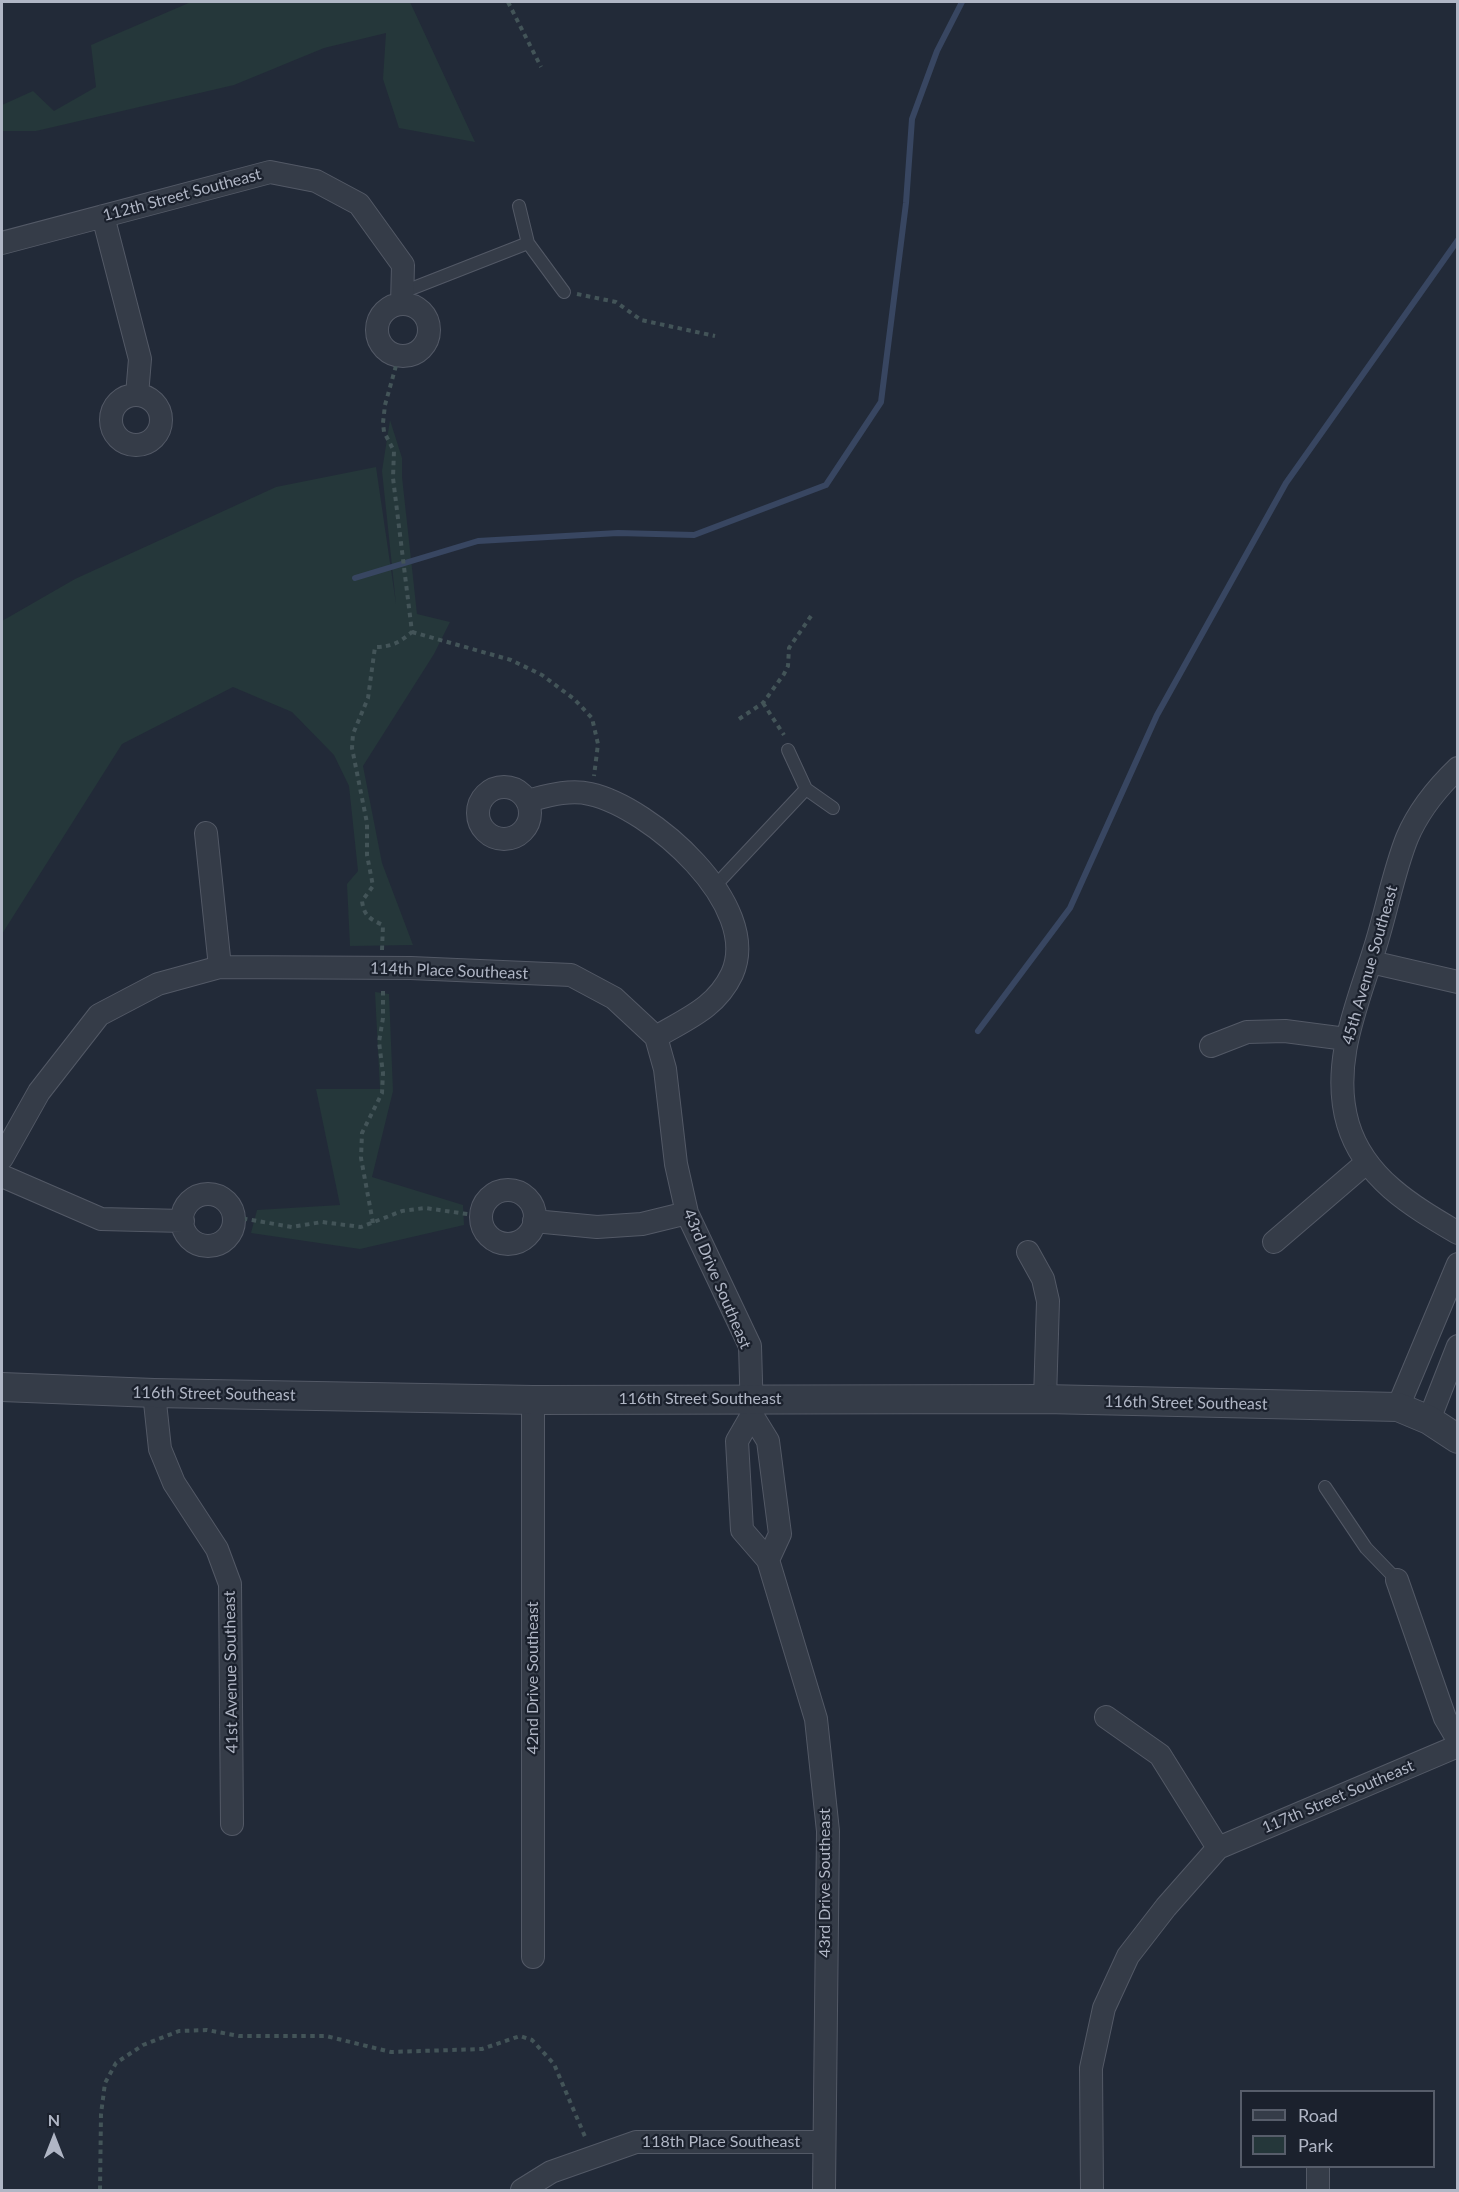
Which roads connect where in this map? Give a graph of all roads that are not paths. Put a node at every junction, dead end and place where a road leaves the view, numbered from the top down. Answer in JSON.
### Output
{"nodes":[{"id":1,"x":519,"y":206,"type":"dead end"},
{"id":2,"x":103,"y":216,"type":"junction"},
{"id":3,"x":2,"y":243,"type":"edge"},
{"id":4,"x":528,"y":243,"type":"junction"},
{"id":5,"x":564,"y":292,"type":"road end"},
{"id":6,"x":402,"y":298,"type":"junction"},
{"id":7,"x":137,"y":395,"type":"dead end"},
{"id":8,"x":788,"y":750,"type":"road end"},
{"id":9,"x":1458,"y":768,"type":"edge"},
{"id":10,"x":806,"y":789,"type":"junction"},
{"id":11,"x":527,"y":801,"type":"dead end"},
{"id":12,"x":832,"y":808,"type":"dead end"},
{"id":13,"x":206,"y":833,"type":"dead end"},
{"id":14,"x":714,"y":887,"type":"junction"},
{"id":15,"x":1371,"y":962,"type":"junction"},
{"id":16,"x":220,"y":968,"type":"junction"},
{"id":17,"x":1458,"y":982,"type":"edge"},
{"id":18,"x":656,"y":1037,"type":"junction"},
{"id":19,"x":1346,"y":1040,"type":"junction"},
{"id":20,"x":1211,"y":1046,"type":"dead end"},
{"id":21,"x":2,"y":1158,"type":"edge"},
{"id":22,"x":1366,"y":1163,"type":"junction"},
{"id":23,"x":2,"y":1176,"type":"edge"},
{"id":24,"x":687,"y":1213,"type":"junction"},
{"id":25,"x":183,"y":1221,"type":"junction"},
{"id":26,"x":534,"y":1221,"type":"junction"},
{"id":27,"x":1458,"y":1233,"type":"edge"},
{"id":28,"x":1274,"y":1242,"type":"dead end"},
{"id":29,"x":1028,"y":1252,"type":"dead end"},
{"id":30,"x":1458,"y":1264,"type":"edge"},
{"id":31,"x":1458,"y":1346,"type":"edge"},
{"id":32,"x":2,"y":1387,"type":"edge"},
{"id":33,"x":154,"y":1393,"type":"junction"},
{"id":34,"x":1045,"y":1399,"type":"junction"},
{"id":35,"x":533,"y":1400,"type":"junction"},
{"id":36,"x":751,"y":1407,"type":"junction"},
{"id":37,"x":1398,"y":1407,"type":"junction"},
{"id":38,"x":1429,"y":1420,"type":"junction"},
{"id":39,"x":1458,"y":1439,"type":"edge"},
{"id":40,"x":1325,"y":1487,"type":"dead end"},
{"id":41,"x":768,"y":1560,"type":"junction"},
{"id":42,"x":1397,"y":1580,"type":"joint"},
{"id":43,"x":1106,"y":1717,"type":"dead end"},
{"id":44,"x":1458,"y":1740,"type":"edge"},
{"id":45,"x":1458,"y":1746,"type":"edge"},
{"id":46,"x":232,"y":1824,"type":"dead end"},
{"id":47,"x":1218,"y":1848,"type":"junction"},
{"id":48,"x":533,"y":1957,"type":"dead end"},
{"id":49,"x":823,"y":2142,"type":"junction"},
{"id":50,"x":1318,"y":2168,"type":"edge"},
{"id":51,"x":522,"y":2190,"type":"edge"},
{"id":52,"x":824,"y":2190,"type":"edge"},
{"id":53,"x":1092,"y":2190,"type":"edge"},
{"id":54,"x":1318,"y":2190,"type":"edge"}],
"edges":[{"from":1,"to":4,"type":"lane"},
{"from":2,"to":3,"type":"street","name":"112th Street Southeast"},
{"from":2,"to":6,"type":"street","name":"112th Street Southeast"},
{"from":2,"to":7,"type":"street"},
{"from":4,"to":5,"type":"lane"},
{"from":4,"to":6,"type":"lane"},
{"from":6,"to":6,"type":"street"},
{"from":8,"to":10,"type":"lane"},
{"from":9,"to":15,"type":"street","name":"45th Avenue Southeast"},
{"from":10,"to":12,"type":"lane"},
{"from":10,"to":14,"type":"lane"},
{"from":11,"to":14,"type":"street"},
{"from":13,"to":16,"type":"street"},
{"from":14,"to":18,"type":"street"},
{"from":15,"to":17,"type":"street"},
{"from":15,"to":19,"type":"street","name":"45th Avenue Southeast"},
{"from":16,"to":18,"type":"street","name":"114th Place Southeast"},
{"from":16,"to":21,"type":"street","name":"114th Place Southeast"},
{"from":18,"to":24,"type":"street","name":"43rd Drive Southeast"},
{"from":19,"to":20,"type":"street"},
{"from":19,"to":22,"type":"street","name":"45th Avenue Southeast"},
{"from":22,"to":27,"type":"street","name":"45th Avenue Southeast"},
{"from":22,"to":28,"type":"street"},
{"from":23,"to":25,"type":"street"},
{"from":24,"to":26,"type":"street"},
{"from":24,"to":36,"type":"street","name":"43rd Drive Southeast"},
{"from":25,"to":25,"type":"street"},
{"from":26,"to":26,"type":"street"},
{"from":29,"to":34,"type":"street"},
{"from":30,"to":37,"type":"street"},
{"from":31,"to":38,"type":"street"},
{"from":32,"to":33,"type":"street","name":"116th Street Southeast"},
{"from":33,"to":35,"type":"street","name":"116th Street Southeast"},
{"from":33,"to":46,"type":"street","name":"41st Avenue Southeast"},
{"from":34,"to":36,"type":"street","name":"116th Street Southeast"},
{"from":34,"to":37,"type":"street","name":"116th Street Southeast"},
{"from":35,"to":36,"type":"street","name":"116th Street Southeast"},
{"from":35,"to":48,"type":"street","name":"42nd Drive Southeast"},
{"from":36,"to":41,"type":"street"},
{"from":36,"to":41,"type":"street","name":"43rd Drive Southeast"},
{"from":37,"to":38,"type":"street"},
{"from":38,"to":39,"type":"street"},
{"from":40,"to":42,"type":"lane"},
{"from":41,"to":49,"type":"street","name":"43rd Drive Southeast"},
{"from":42,"to":44,"type":"street"},
{"from":43,"to":47,"type":"street"},
{"from":45,"to":47,"type":"street","name":"117th Street Southeast"},
{"from":47,"to":53,"type":"street"},
{"from":49,"to":51,"type":"street","name":"118th Place Southeast"},
{"from":49,"to":52,"type":"street","name":"43rd Drive Southeast"},
{"from":50,"to":54,"type":"street"}]}
